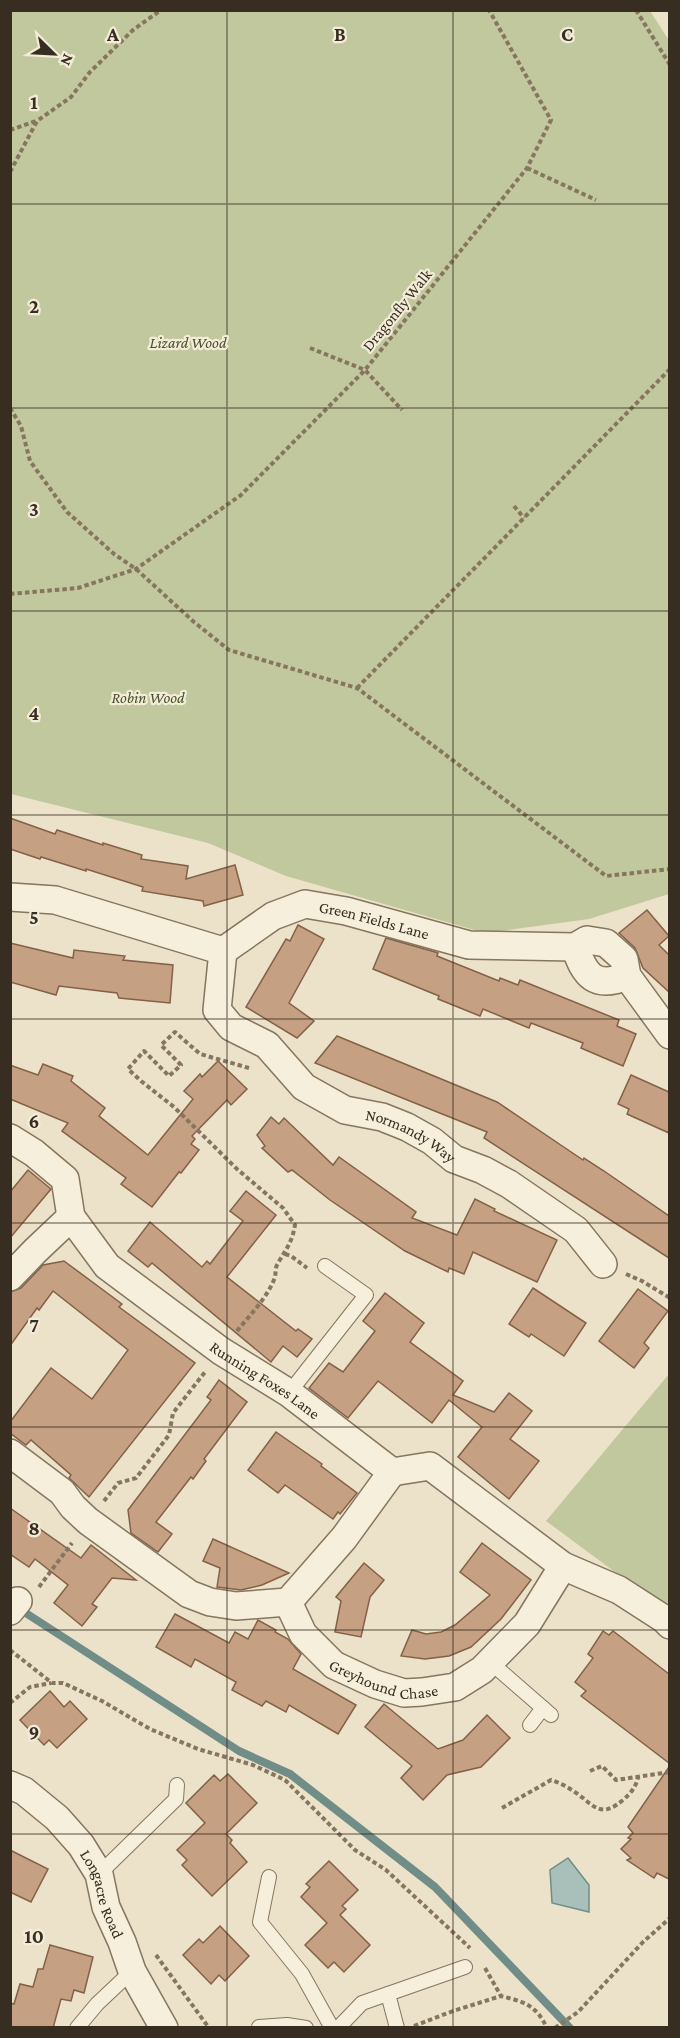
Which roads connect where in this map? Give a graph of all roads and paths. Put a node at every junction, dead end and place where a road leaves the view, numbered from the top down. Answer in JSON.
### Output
{"nodes":[{"id":1,"x":162,"y":10,"type":"edge"},
{"id":2,"x":489,"y":10,"type":"edge"},
{"id":3,"x":636,"y":10,"type":"edge"},
{"id":4,"x":669,"y":65,"type":"edge"},
{"id":5,"x":37,"y":121,"type":"junction"},
{"id":6,"x":10,"y":130,"type":"edge"},
{"id":7,"x":527,"y":168,"type":"junction"},
{"id":8,"x":10,"y":172,"type":"edge"},
{"id":9,"x":596,"y":200,"type":"dead end"},
{"id":10,"x":310,"y":348,"type":"dead end"},
{"id":11,"x":669,"y":369,"type":"edge"},
{"id":12,"x":365,"y":370,"type":"junction"},
{"id":13,"x":10,"y":408,"type":"edge"},
{"id":14,"x":402,"y":410,"type":"dead end"},
{"id":15,"x":514,"y":506,"type":"dead end"},
{"id":16,"x":524,"y":518,"type":"junction"},
{"id":17,"x":136,"y":569,"type":"junction"},
{"id":18,"x":10,"y":594,"type":"edge"},
{"id":19,"x":357,"y":688,"type":"junction"},
{"id":20,"x":669,"y":869,"type":"edge"},
{"id":21,"x":10,"y":897,"type":"edge"},
{"id":22,"x":223,"y":951,"type":"junction"},
{"id":23,"x":669,"y":1035,"type":"edge"},
{"id":24,"x":276,"y":1055,"type":"junction"},
{"id":25,"x":10,"y":1138,"type":"edge"},
{"id":26,"x":71,"y":1217,"type":"junction"},
{"id":27,"x":603,"y":1264,"type":"joint"},
{"id":28,"x":325,"y":1266,"type":"dead end"},
{"id":29,"x":10,"y":1277,"type":"edge"},
{"id":30,"x":669,"y":1298,"type":"edge"},
{"id":31,"x":221,"y":1351,"type":"junction"},
{"id":32,"x":289,"y":1393,"type":"junction"},
{"id":33,"x":10,"y":1454,"type":"edge"},
{"id":34,"x":392,"y":1472,"type":"junction"},
{"id":35,"x":88,"y":1521,"type":"junction"},
{"id":36,"x":563,"y":1566,"type":"junction"},
{"id":37,"x":288,"y":1602,"type":"junction"},
{"id":38,"x":14,"y":1606,"type":"edge"},
{"id":39,"x":669,"y":1625,"type":"edge"},
{"id":40,"x":10,"y":1650,"type":"edge"},
{"id":41,"x":490,"y":1662,"type":"junction"},
{"id":42,"x":52,"y":1683,"type":"junction"},
{"id":43,"x":10,"y":1703,"type":"edge"},
{"id":44,"x":530,"y":1725,"type":"dead end"},
{"id":45,"x":590,"y":1772,"type":"dead end"},
{"id":46,"x":669,"y":1772,"type":"edge"},
{"id":47,"x":638,"y":1777,"type":"junction"},
{"id":48,"x":10,"y":1785,"type":"edge"},
{"id":49,"x":177,"y":1785,"type":"dead end"},
{"id":50,"x":502,"y":1808,"type":"dead end"},
{"id":51,"x":99,"y":1874,"type":"junction"},
{"id":52,"x":269,"y":1877,"type":"dead end"},
{"id":53,"x":669,"y":1918,"type":"edge"},
{"id":54,"x":478,"y":1955,"type":"dead end"},
{"id":55,"x":484,"y":1965,"type":"dead end"},
{"id":56,"x":465,"y":1967,"type":"dead end"},
{"id":57,"x":132,"y":1971,"type":"junction"},
{"id":58,"x":387,"y":1994,"type":"junction"},
{"id":59,"x":501,"y":1996,"type":"junction"},
{"id":60,"x":397,"y":2026,"type":"edge"},
{"id":61,"x":259,"y":2027,"type":"edge"},
{"id":62,"x":556,"y":2027,"type":"edge"},
{"id":63,"x":77,"y":2028,"type":"edge"},
{"id":64,"x":164,"y":2028,"type":"edge"},
{"id":65,"x":306,"y":2028,"type":"edge"},
{"id":66,"x":332,"y":2028,"type":"edge"},
{"id":67,"x":338,"y":2028,"type":"edge"},
{"id":68,"x":547,"y":2028,"type":"edge"}],
"edges":[{"from":1,"to":5,"type":"path"},
{"from":2,"to":7,"type":"path","name":"Dragonfly Walk"},
{"from":3,"to":4,"type":"path"},
{"from":5,"to":6,"type":"path"},
{"from":5,"to":8,"type":"path"},
{"from":7,"to":9,"type":"path"},
{"from":7,"to":12,"type":"path","name":"Dragonfly Walk"},
{"from":10,"to":12,"type":"path"},
{"from":11,"to":16,"type":"path"},
{"from":12,"to":14,"type":"path"},
{"from":12,"to":17,"type":"path","name":"Dragonfly Walk"},
{"from":13,"to":17,"type":"path"},
{"from":15,"to":16,"type":"path"},
{"from":16,"to":19,"type":"path"},
{"from":17,"to":18,"type":"path","name":"Dragonfly Walk"},
{"from":17,"to":19,"type":"path"},
{"from":19,"to":20,"type":"path"},
{"from":21,"to":22,"type":"street"},
{"from":22,"to":23,"type":"street","name":"Green Fields Lane"},
{"from":22,"to":24,"type":"street","name":"Normandy Way"},
{"from":24,"to":27,"type":"street","name":"Normandy Way"},
{"from":24,"to":31,"type":"path"},
{"from":25,"to":26,"type":"street","name":"Running Foxes Lane"},
{"from":26,"to":29,"type":"street"},
{"from":26,"to":31,"type":"street","name":"Running Foxes Lane"},
{"from":27,"to":30,"type":"path"},
{"from":28,"to":32,"type":"lane"},
{"from":31,"to":32,"type":"street","name":"Running Foxes Lane"},
{"from":31,"to":35,"type":"path"},
{"from":32,"to":34,"type":"street","name":"Running Foxes Lane"},
{"from":33,"to":35,"type":"street"},
{"from":34,"to":36,"type":"street"},
{"from":34,"to":37,"type":"street"},
{"from":35,"to":37,"type":"street"},
{"from":35,"to":38,"type":"path"},
{"from":36,"to":39,"type":"street"},
{"from":36,"to":41,"type":"street","name":"Greyhound Chase"},
{"from":37,"to":41,"type":"street","name":"Greyhound Chase"},
{"from":40,"to":42,"type":"path"},
{"from":41,"to":44,"type":"lane"},
{"from":42,"to":43,"type":"path"},
{"from":42,"to":54,"type":"path"},
{"from":45,"to":47,"type":"path"},
{"from":46,"to":47,"type":"path"},
{"from":47,"to":50,"type":"path"},
{"from":48,"to":51,"type":"street","name":"Longacre Road"},
{"from":49,"to":51,"type":"lane"},
{"from":51,"to":57,"type":"street","name":"Longacre Road"},
{"from":52,"to":66,"type":"lane"},
{"from":53,"to":62,"type":"path"},
{"from":55,"to":59,"type":"path"},
{"from":56,"to":58,"type":"lane"},
{"from":57,"to":63,"type":"lane"},
{"from":57,"to":64,"type":"street","name":"Longacre Road"},
{"from":58,"to":60,"type":"lane"},
{"from":58,"to":67,"type":"lane"},
{"from":59,"to":60,"type":"path"},
{"from":59,"to":68,"type":"path"},
{"from":61,"to":65,"type":"lane"}]}
